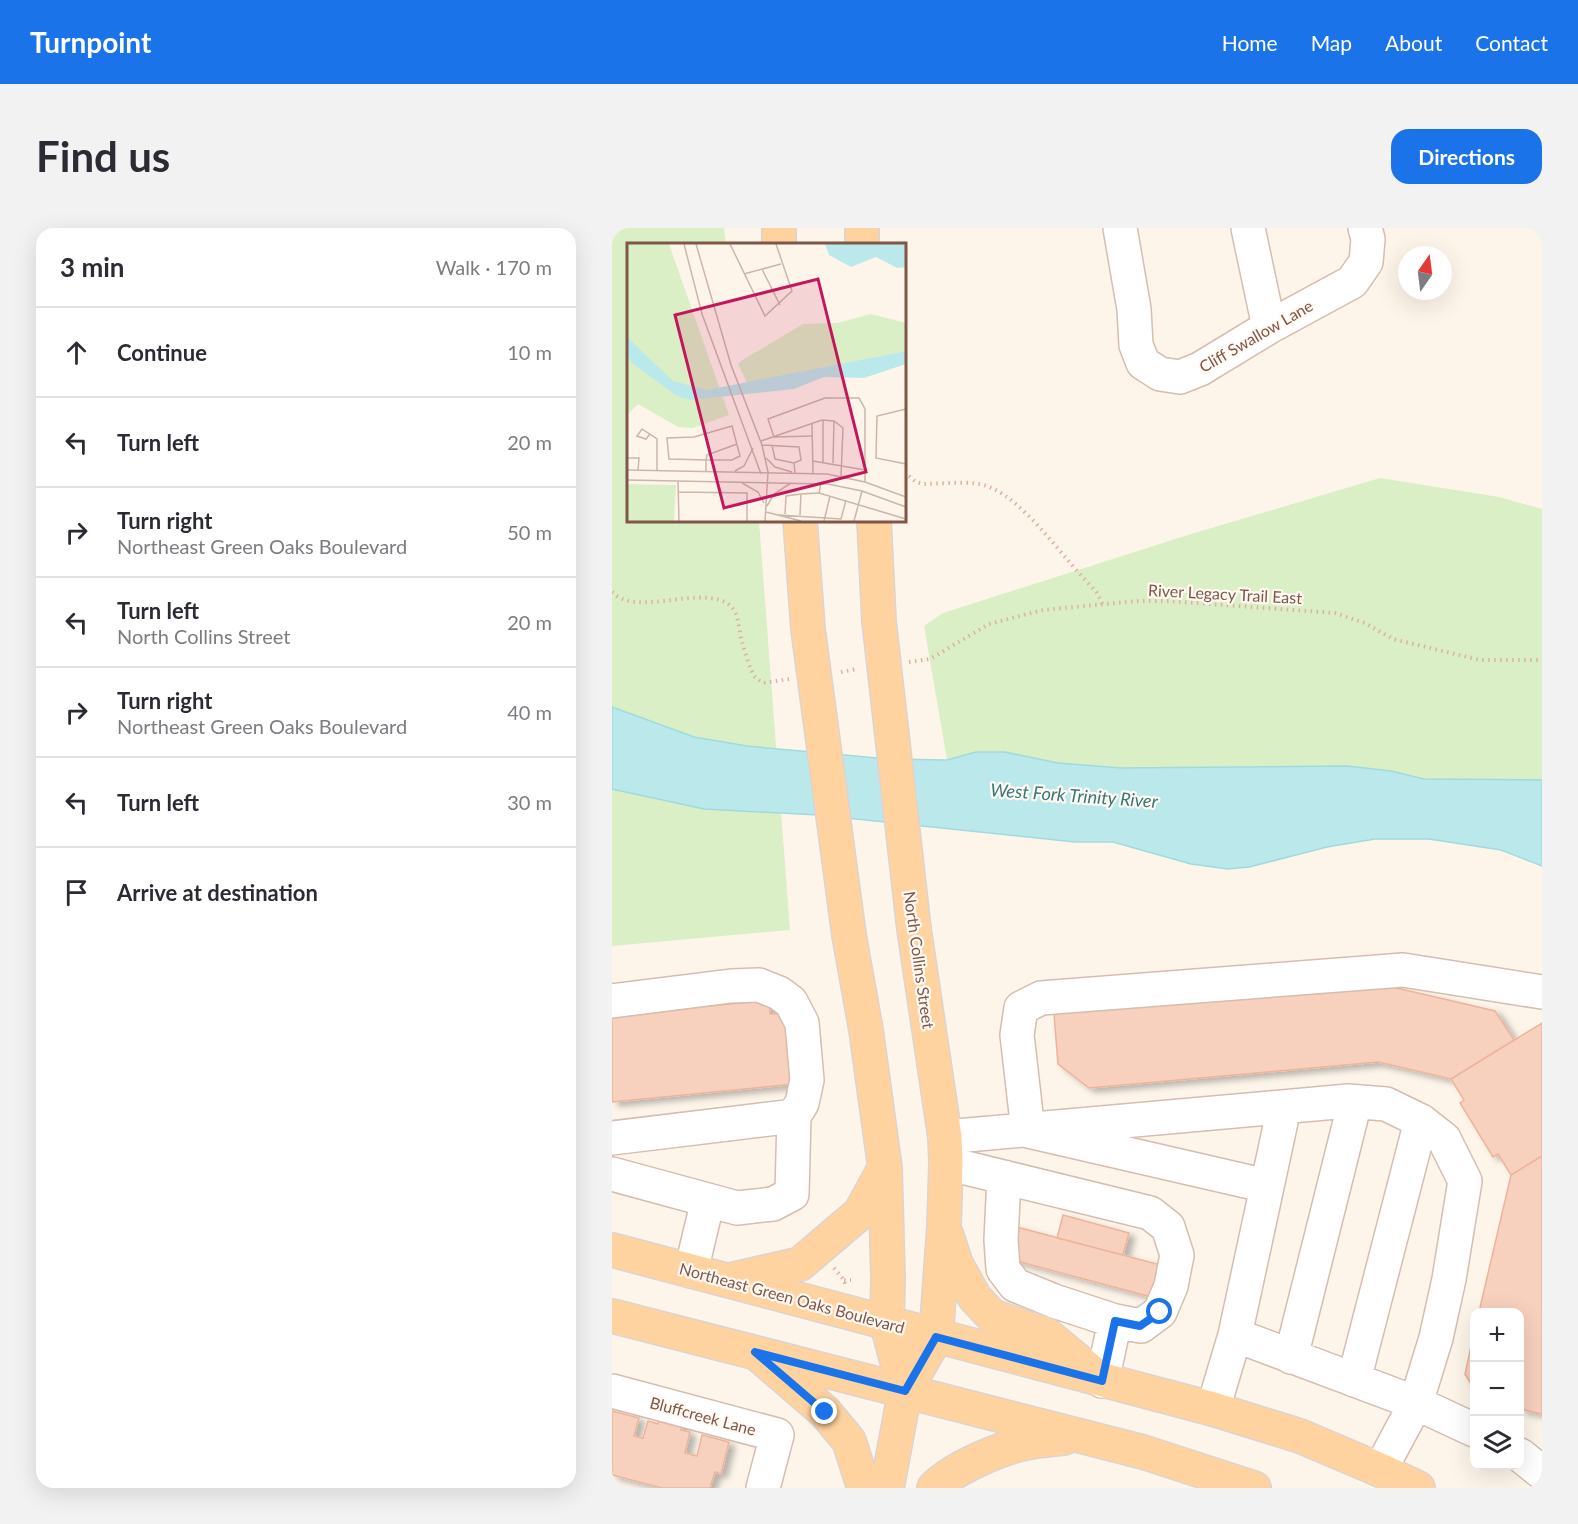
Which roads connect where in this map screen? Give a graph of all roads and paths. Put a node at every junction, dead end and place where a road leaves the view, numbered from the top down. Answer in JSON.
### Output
{"nodes":[{"id":1,"x":1120,"y":228,"type":"edge"},
{"id":2,"x":1248,"y":228,"type":"edge"},
{"id":3,"x":1367,"y":234,"type":"edge"},
{"id":4,"x":1269,"y":327,"type":"junction"},
{"id":5,"x":909,"y":476,"type":"dead end"},
{"id":6,"x":800,"y":522,"type":"edge"},
{"id":7,"x":874,"y":522,"type":"edge"},
{"id":8,"x":612,"y":592,"type":"edge"},
{"id":9,"x":1102,"y":605,"type":"junction"},
{"id":10,"x":1542,"y":660,"type":"edge"},
{"id":11,"x":907,"y":662,"type":"dead end"},
{"id":12,"x":863,"y":669,"type":"dead end"},
{"id":13,"x":840,"y":672,"type":"dead end"},
{"id":14,"x":796,"y":678,"type":"dead end"},
{"id":15,"x":1542,"y":992,"type":"edge"},
{"id":16,"x":612,"y":1001,"type":"edge"},
{"id":17,"x":1355,"y":1102,"type":"junction"},
{"id":18,"x":1284,"y":1108,"type":"junction"},
{"id":19,"x":794,"y":1116,"type":"junction"},
{"id":20,"x":1421,"y":1120,"type":"junction"},
{"id":21,"x":1028,"y":1131,"type":"junction"},
{"id":22,"x":612,"y":1138,"type":"edge"},
{"id":23,"x":945,"y":1150,"type":"junction"},
{"id":24,"x":885,"y":1168,"type":"junction"},
{"id":25,"x":612,"y":1174,"type":"edge"},
{"id":26,"x":1004,"y":1177,"type":"junction"},
{"id":27,"x":1267,"y":1186,"type":"junction"},
{"id":28,"x":708,"y":1200,"type":"junction"},
{"id":29,"x":944,"y":1226,"type":"junction"},
{"id":30,"x":612,"y":1250,"type":"edge"},
{"id":31,"x":691,"y":1271,"type":"junction"},
{"id":32,"x":844,"y":1280,"type":"dead end"},
{"id":33,"x":851,"y":1280,"type":"dead end"},
{"id":34,"x":727,"y":1281,"type":"junction"},
{"id":35,"x":612,"y":1316,"type":"edge"},
{"id":36,"x":1115,"y":1321,"type":"junction"},
{"id":37,"x":887,"y":1324,"type":"junction"},
{"id":38,"x":1235,"y":1335,"type":"junction"},
{"id":39,"x":936,"y":1337,"type":"junction"},
{"id":40,"x":755,"y":1352,"type":"junction"},
{"id":41,"x":1291,"y":1357,"type":"junction"},
{"id":42,"x":1354,"y":1380,"type":"junction"},
{"id":43,"x":1102,"y":1381,"type":"junction"},
{"id":44,"x":612,"y":1391,"type":"edge"},
{"id":45,"x":905,"y":1391,"type":"junction"},
{"id":46,"x":1416,"y":1403,"type":"junction"},
{"id":47,"x":1213,"y":1410,"type":"junction"},
{"id":48,"x":1470,"y":1428,"type":"edge"},
{"id":49,"x":1078,"y":1436,"type":"junction"},
{"id":50,"x":1380,"y":1470,"type":"junction"},
{"id":51,"x":1248,"y":1487,"type":"edge"},
{"id":52,"x":763,"y":1488,"type":"edge"},
{"id":53,"x":864,"y":1488,"type":"edge"},
{"id":54,"x":887,"y":1488,"type":"edge"},
{"id":55,"x":934,"y":1488,"type":"edge"},
{"id":56,"x":1418,"y":1488,"type":"edge"}],
"edges":[{"from":1,"to":4,"type":"street","name":"Cliff Swallow Lane"},
{"from":2,"to":4,"type":"street"},
{"from":3,"to":4,"type":"street","name":"Cliff Swallow Lane"},
{"from":5,"to":9,"type":"path"},
{"from":6,"to":24,"type":"main road","name":"North Collins Street","bridge":true},
{"from":7,"to":23,"type":"main road","name":"North Collins Street","bridge":true},
{"from":8,"to":14,"type":"path"},
{"from":9,"to":10,"type":"path","name":"River Legacy Trail East"},
{"from":9,"to":11,"type":"path","name":"River Legacy Trail East"},
{"from":12,"to":13,"type":"path"},
{"from":15,"to":21,"type":"street"},
{"from":16,"to":19,"type":"street"},
{"from":17,"to":18,"type":"street"},
{"from":17,"to":20,"type":"street"},
{"from":17,"to":41,"type":"street"},
{"from":18,"to":21,"type":"street"},
{"from":18,"to":27,"type":"street"},
{"from":19,"to":22,"type":"street"},
{"from":19,"to":28,"type":"street"},
{"from":20,"to":42,"type":"street"},
{"from":20,"to":46,"type":"street"},
{"from":21,"to":23,"type":"street"},
{"from":21,"to":27,"type":"street"},
{"from":23,"to":26,"type":"street"},
{"from":23,"to":29,"type":"main road","name":"North Collins Street"},
{"from":24,"to":34,"type":"main road"},
{"from":24,"to":37,"type":"main road","name":"North Collins Street"},
{"from":25,"to":28,"type":"street"},
{"from":26,"to":36,"type":"street"},
{"from":26,"to":36,"type":"street"},
{"from":27,"to":38,"type":"street"},
{"from":28,"to":31,"type":"street"},
{"from":29,"to":39,"type":"main road","name":"North Collins Street"},
{"from":29,"to":43,"type":"main road"},
{"from":30,"to":31,"type":"main road","name":"Northeast Green Oaks Boulevard"},
{"from":31,"to":34,"type":"main road","name":"Northeast Green Oaks Boulevard"},
{"from":32,"to":33,"type":"path"},
{"from":34,"to":37,"type":"main road","name":"Northeast Green Oaks Boulevard"},
{"from":35,"to":40,"type":"main road"},
{"from":36,"to":43,"type":"street"},
{"from":37,"to":39,"type":"main road","name":"Northeast Green Oaks Boulevard"},
{"from":37,"to":45,"type":"main road","name":"North Collins Street"},
{"from":38,"to":41,"type":"street"},
{"from":38,"to":47,"type":"street"},
{"from":39,"to":43,"type":"main road","name":"Northeast Green Oaks Boulevard"},
{"from":39,"to":45,"type":"main road","name":"North Collins Street"},
{"from":40,"to":45,"type":"main road"},
{"from":40,"to":53,"type":"main road"},
{"from":41,"to":42,"type":"street"},
{"from":42,"to":46,"type":"street"},
{"from":43,"to":47,"type":"main road","name":"Northeast Green Oaks Boulevard"},
{"from":44,"to":52,"type":"street","name":"Bluffcreek Lane"},
{"from":45,"to":49,"type":"main road"},
{"from":45,"to":54,"type":"main road","name":"North Collins Street"},
{"from":46,"to":48,"type":"street"},
{"from":46,"to":50,"type":"street"},
{"from":47,"to":50,"type":"main road","name":"Northeast Green Oaks Boulevard"},
{"from":49,"to":51,"type":"main road"},
{"from":49,"to":55,"type":"main road"},
{"from":50,"to":56,"type":"main road","name":"Northeast Green Oaks Boulevard"}]}
